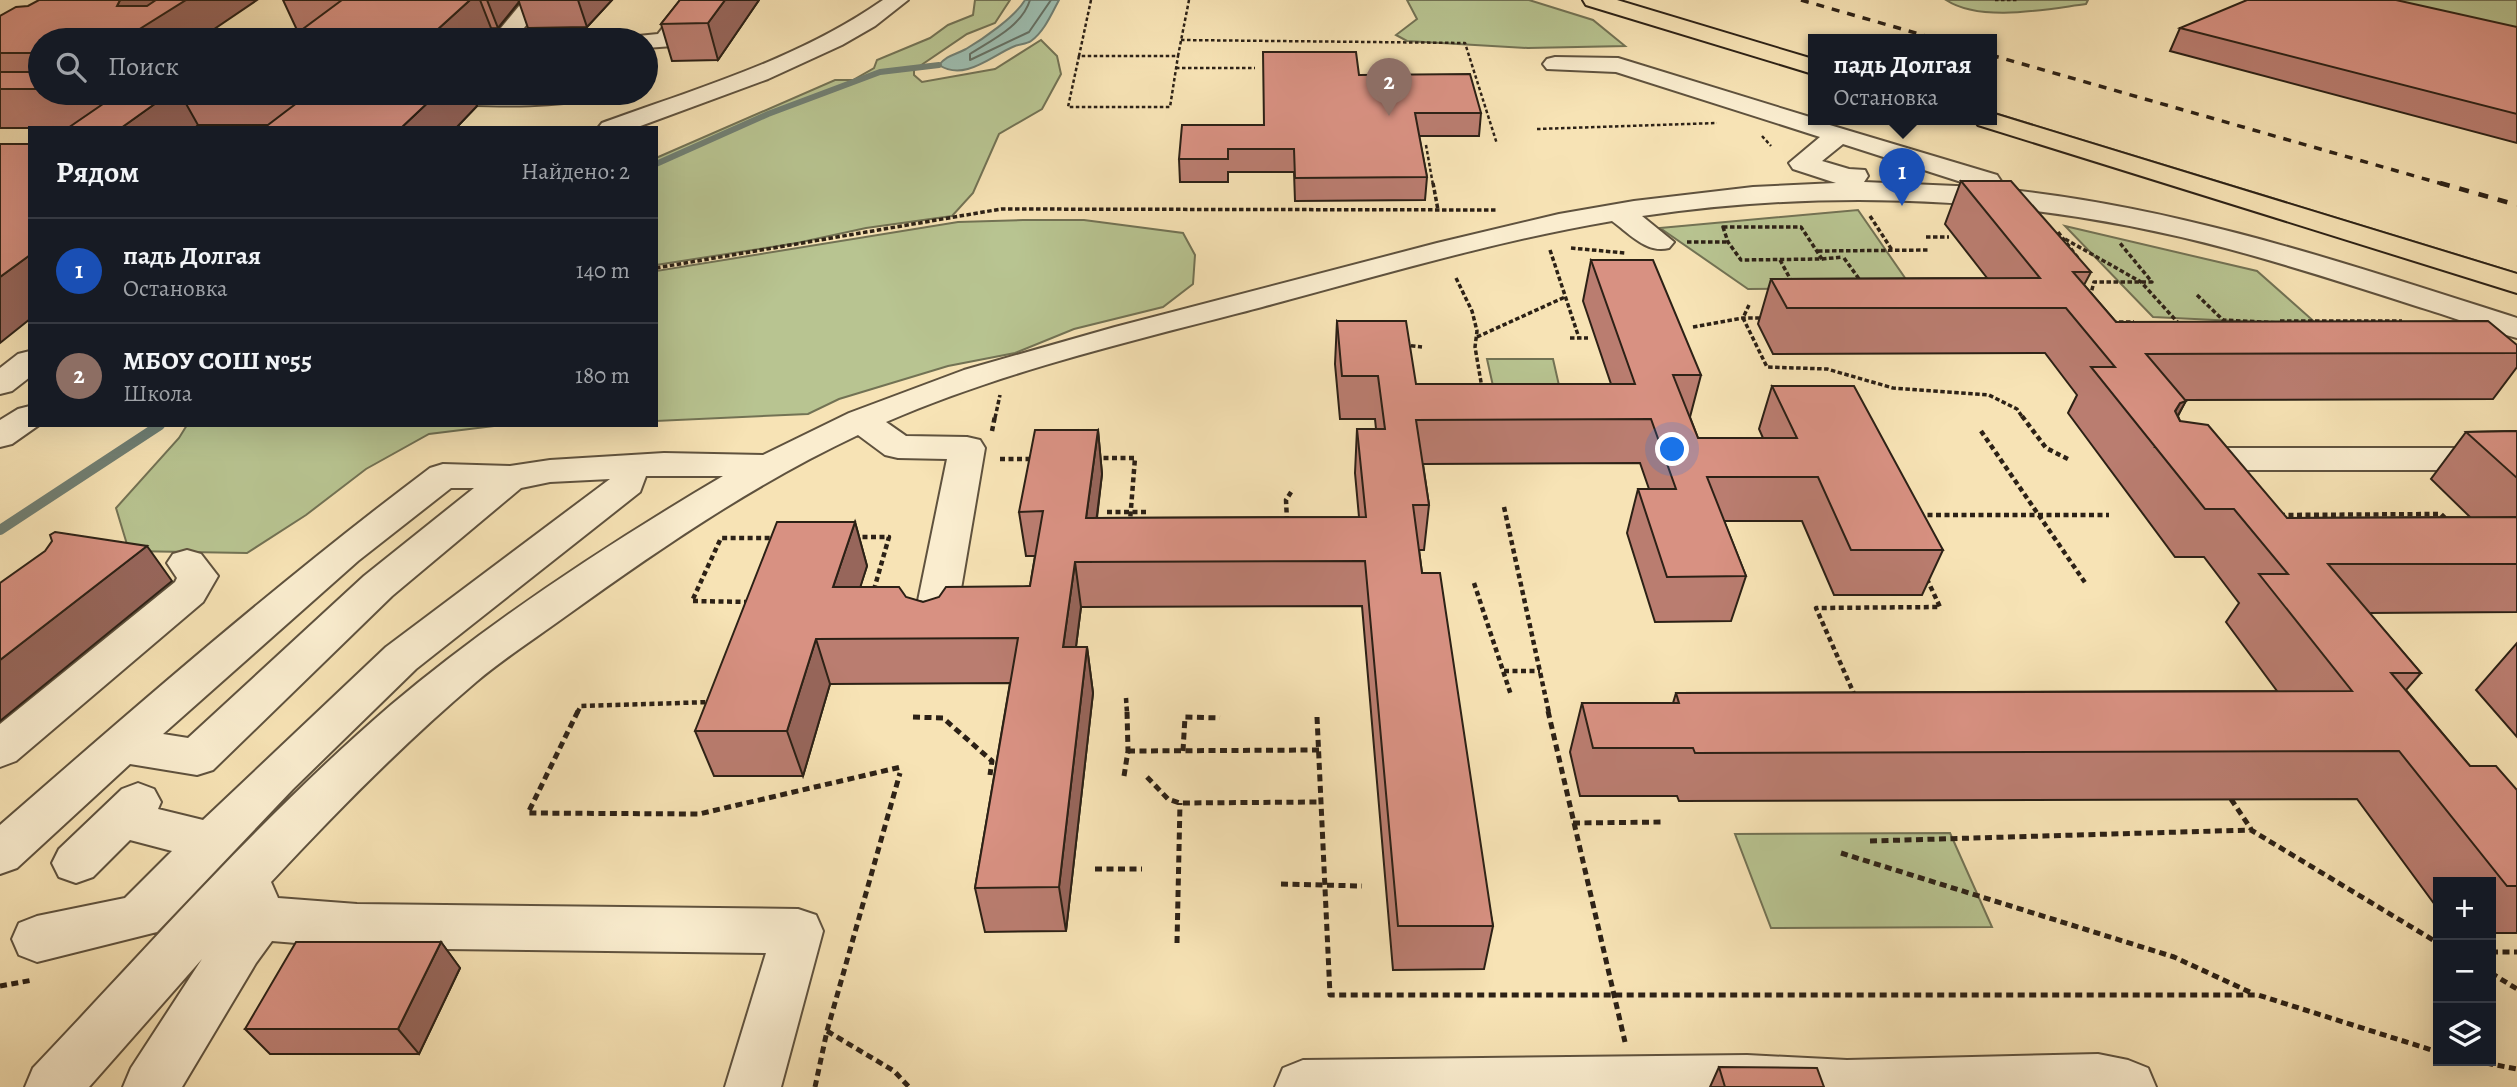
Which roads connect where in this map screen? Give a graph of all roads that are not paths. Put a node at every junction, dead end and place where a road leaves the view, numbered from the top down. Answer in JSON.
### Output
{"nodes":[{"id":1,"x":536,"y":0,"type":"edge"},
{"id":2,"x":695,"y":0,"type":"edge"},
{"id":3,"x":897,"y":0,"type":"edge"},
{"id":4,"x":1594,"y":0,"type":"edge"},
{"id":5,"x":1637,"y":0,"type":"edge"},
{"id":6,"x":512,"y":28,"type":"edge"},
{"id":7,"x":658,"y":41,"type":"edge"},
{"id":8,"x":1808,"y":51,"type":"edge"},
{"id":9,"x":1555,"y":64,"type":"dead end"},
{"id":10,"x":1808,"y":65,"type":"edge"},
{"id":11,"x":658,"y":91,"type":"edge"},
{"id":12,"x":691,"y":98,"type":"junction"},
{"id":13,"x":1997,"y":108,"type":"edge"},
{"id":14,"x":1997,"y":123,"type":"edge"},
{"id":15,"x":616,"y":126,"type":"edge"},
{"id":16,"x":1838,"y":135,"type":"junction"},
{"id":17,"x":1889,"y":150,"type":"junction"},
{"id":18,"x":1618,"y":212,"type":"junction"},
{"id":19,"x":2052,"y":213,"type":"junction"},
{"id":20,"x":1648,"y":248,"type":"road end"},
{"id":21,"x":2517,"y":268,"type":"edge"},
{"id":22,"x":2517,"y":284,"type":"edge"},
{"id":23,"x":2517,"y":328,"type":"edge"},
{"id":24,"x":2517,"y":344,"type":"edge"},
{"id":25,"x":2517,"y":350,"type":"edge"},
{"id":26,"x":28,"y":363,"type":"edge"},
{"id":27,"x":0,"y":384,"type":"edge"},
{"id":28,"x":0,"y":408,"type":"edge"},
{"id":29,"x":28,"y":410,"type":"edge"},
{"id":30,"x":28,"y":417,"type":"edge"},
{"id":31,"x":861,"y":420,"type":"junction"},
{"id":32,"x":0,"y":436,"type":"edge"},
{"id":33,"x":2169,"y":459,"type":"edge"},
{"id":34,"x":2517,"y":459,"type":"edge"},
{"id":35,"x":631,"y":466,"type":"junction"},
{"id":36,"x":769,"y":466,"type":"junction"},
{"id":37,"x":510,"y":478,"type":"junction"},
{"id":38,"x":187,"y":563,"type":"dead end"},
{"id":39,"x":936,"y":613,"type":"edge"},
{"id":40,"x":121,"y":745,"type":"junction"},
{"id":41,"x":0,"y":749,"type":"edge"},
{"id":42,"x":212,"y":842,"type":"junction"},
{"id":43,"x":0,"y":853,"type":"edge"},
{"id":44,"x":76,"y":863,"type":"dead end"},
{"id":45,"x":253,"y":898,"type":"junction"},
{"id":46,"x":37,"y":939,"type":"dead end"},
{"id":47,"x":53,"y":1087,"type":"edge"},
{"id":48,"x":151,"y":1087,"type":"edge"},
{"id":49,"x":752,"y":1087,"type":"edge"},
{"id":50,"x":1303,"y":1087,"type":"edge"},
{"id":51,"x":2128,"y":1087,"type":"edge"}],
"edges":[{"from":1,"to":6,"type":"street"},
{"from":2,"to":7,"type":"street"},
{"from":3,"to":12,"type":"street"},
{"from":4,"to":10,"type":"main road"},
{"from":5,"to":8,"type":"main road"},
{"from":9,"to":16,"type":"street"},
{"from":11,"to":12,"type":"street"},
{"from":12,"to":15,"type":"street"},
{"from":13,"to":21,"type":"main road"},
{"from":14,"to":22,"type":"main road"},
{"from":16,"to":17,"type":"street"},
{"from":16,"to":17,"type":"street"},
{"from":17,"to":19,"type":"street"},
{"from":18,"to":19,"type":"street"},
{"from":18,"to":20,"type":"street"},
{"from":18,"to":31,"type":"street"},
{"from":19,"to":23,"type":"street"},
{"from":24,"to":25,"type":"street"},
{"from":26,"to":27,"type":"street"},
{"from":28,"to":29,"type":"street"},
{"from":30,"to":32,"type":"street"},
{"from":31,"to":36,"type":"street"},
{"from":31,"to":39,"type":"street"},
{"from":33,"to":34,"type":"street"},
{"from":35,"to":36,"type":"street"},
{"from":35,"to":37,"type":"street"},
{"from":35,"to":42,"type":"street"},
{"from":36,"to":45,"type":"street"},
{"from":37,"to":40,"type":"street"},
{"from":37,"to":40,"type":"street"},
{"from":38,"to":41,"type":"street"},
{"from":40,"to":43,"type":"street"},
{"from":42,"to":44,"type":"street"},
{"from":42,"to":46,"type":"street"},
{"from":45,"to":47,"type":"street"},
{"from":45,"to":48,"type":"street"},
{"from":45,"to":49,"type":"street"},
{"from":50,"to":51,"type":"street"}]}
